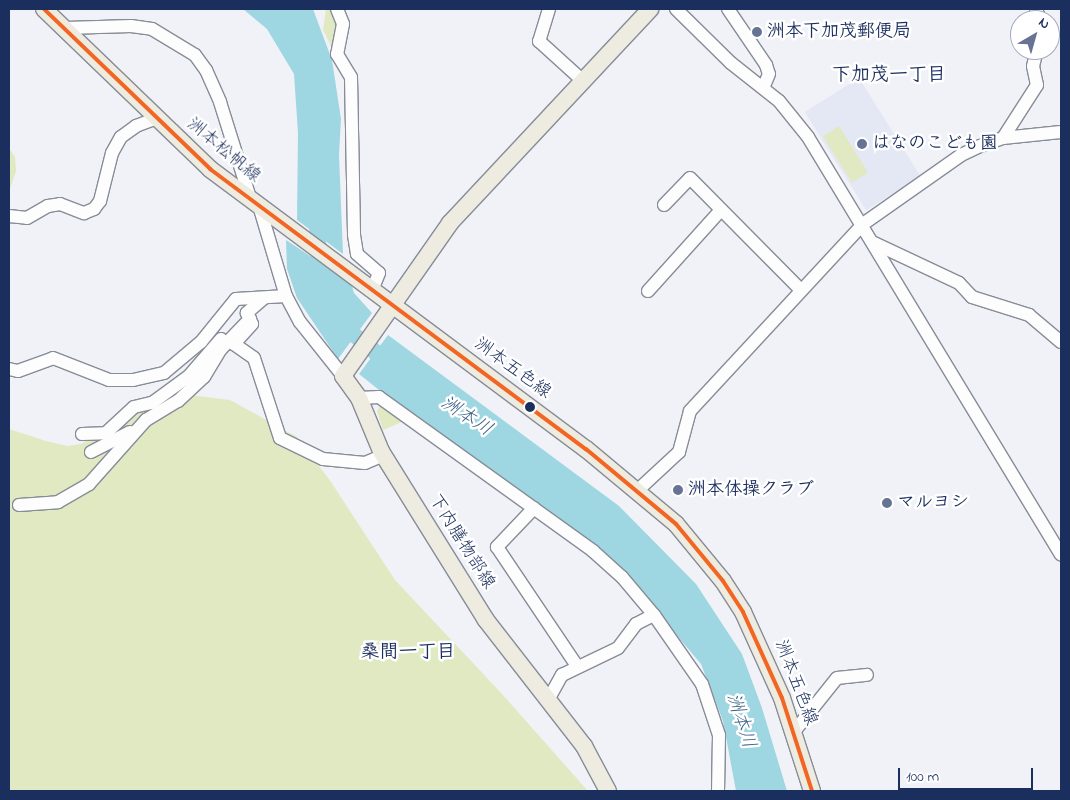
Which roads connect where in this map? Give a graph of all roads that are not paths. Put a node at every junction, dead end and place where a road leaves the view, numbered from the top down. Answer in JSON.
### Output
{"nodes":[{"id":1,"x":44,"y":9,"type":"edge"},
{"id":2,"x":337,"y":9,"type":"edge"},
{"id":3,"x":549,"y":9,"type":"edge"},
{"id":4,"x":650,"y":9,"type":"edge"},
{"id":5,"x":676,"y":9,"type":"edge"},
{"id":6,"x":728,"y":9,"type":"edge"},
{"id":7,"x":66,"y":28,"type":"junction"},
{"id":8,"x":1035,"y":60,"type":"edge"},
{"id":9,"x":582,"y":80,"type":"junction"},
{"id":10,"x":763,"y":88,"type":"junction"},
{"id":11,"x":156,"y":118,"type":"junction"},
{"id":12,"x":1061,"y":132,"type":"edge"},
{"id":13,"x":1003,"y":138,"type":"junction"},
{"id":14,"x":256,"y":205,"type":"junction"},
{"id":15,"x":664,"y":205,"type":"dead end"},
{"id":16,"x":722,"y":210,"type":"junction"},
{"id":17,"x":9,"y":216,"type":"edge"},
{"id":18,"x":862,"y":224,"type":"junction"},
{"id":19,"x":874,"y":243,"type":"junction"},
{"id":20,"x":366,"y":285,"type":"junction"},
{"id":21,"x":801,"y":290,"type":"junction"},
{"id":22,"x":648,"y":291,"type":"dead end"},
{"id":23,"x":286,"y":296,"type":"junction"},
{"id":24,"x":264,"y":298,"type":"junction"},
{"id":25,"x":388,"y":312,"type":"junction"},
{"id":26,"x":248,"y":316,"type":"junction"},
{"id":27,"x":1061,"y":342,"type":"edge"},
{"id":28,"x":9,"y":369,"type":"edge"},
{"id":29,"x":345,"y":373,"type":"junction"},
{"id":30,"x":359,"y":398,"type":"junction"},
{"id":31,"x":146,"y":420,"type":"junction"},
{"id":32,"x":82,"y":434,"type":"dead end"},
{"id":33,"x":91,"y":452,"type":"dead end"},
{"id":34,"x":384,"y":455,"type":"junction"},
{"id":35,"x":92,"y":481,"type":"junction"},
{"id":36,"x":64,"y":488,"type":"dead end"},
{"id":37,"x":638,"y":490,"type":"junction"},
{"id":38,"x":19,"y":505,"type":"dead end"},
{"id":39,"x":534,"y":508,"type":"junction"},
{"id":40,"x":1061,"y":554,"type":"edge"},
{"id":41,"x":654,"y":614,"type":"junction"},
{"id":42,"x":577,"y":666,"type":"junction"},
{"id":43,"x":867,"y":675,"type":"dead end"},
{"id":44,"x":548,"y":700,"type":"junction"},
{"id":45,"x":793,"y":733,"type":"junction"},
{"id":46,"x":608,"y":791,"type":"edge"},
{"id":47,"x":718,"y":791,"type":"edge"},
{"id":48,"x":812,"y":791,"type":"edge"}],
"edges":[{"from":1,"to":7,"type":"main road","name":"洲本松帆線"},
{"from":2,"to":20,"type":"street"},
{"from":3,"to":9,"type":"street"},
{"from":4,"to":9,"type":"main road"},
{"from":5,"to":10,"type":"street"},
{"from":6,"to":10,"type":"street"},
{"from":7,"to":11,"type":"main road","name":"洲本松帆線"},
{"from":7,"to":14,"type":"street"},
{"from":8,"to":13,"type":"street"},
{"from":9,"to":25,"type":"main road"},
{"from":10,"to":18,"type":"street"},
{"from":11,"to":14,"type":"main road","name":"洲本松帆線"},
{"from":11,"to":17,"type":"street"},
{"from":12,"to":13,"type":"street"},
{"from":13,"to":18,"type":"street"},
{"from":14,"to":20,"type":"main road","name":"洲本松帆線"},
{"from":14,"to":23,"type":"street"},
{"from":15,"to":16,"type":"street"},
{"from":16,"to":21,"type":"street"},
{"from":16,"to":22,"type":"street"},
{"from":18,"to":19,"type":"street"},
{"from":18,"to":21,"type":"street"},
{"from":19,"to":27,"type":"street"},
{"from":19,"to":40,"type":"street"},
{"from":20,"to":25,"type":"main road","name":"洲本松帆線"},
{"from":21,"to":37,"type":"street"},
{"from":23,"to":24,"type":"street"},
{"from":23,"to":29,"type":"street"},
{"from":24,"to":26,"type":"street"},
{"from":24,"to":28,"type":"street"},
{"from":25,"to":29,"type":"main road"},
{"from":25,"to":37,"type":"main road","name":"洲本五色線"},
{"from":26,"to":31,"type":"street"},
{"from":26,"to":32,"type":"street"},
{"from":26,"to":34,"type":"street"},
{"from":29,"to":30,"type":"main road","name":"下内膳物部線"},
{"from":30,"to":34,"type":"main road","name":"下内膳物部線"},
{"from":30,"to":39,"type":"street"},
{"from":31,"to":33,"type":"street"},
{"from":31,"to":35,"type":"street"},
{"from":34,"to":44,"type":"main road","name":"下内膳物部線"},
{"from":35,"to":36,"type":"street"},
{"from":35,"to":38,"type":"street"},
{"from":37,"to":45,"type":"main road","name":"洲本五色線"},
{"from":39,"to":41,"type":"street"},
{"from":39,"to":42,"type":"street"},
{"from":41,"to":42,"type":"street"},
{"from":41,"to":47,"type":"street"},
{"from":42,"to":44,"type":"street"},
{"from":43,"to":45,"type":"street"},
{"from":44,"to":46,"type":"main road","name":"下内膳物部線"},
{"from":45,"to":48,"type":"main road","name":"洲本五色線"}]}
